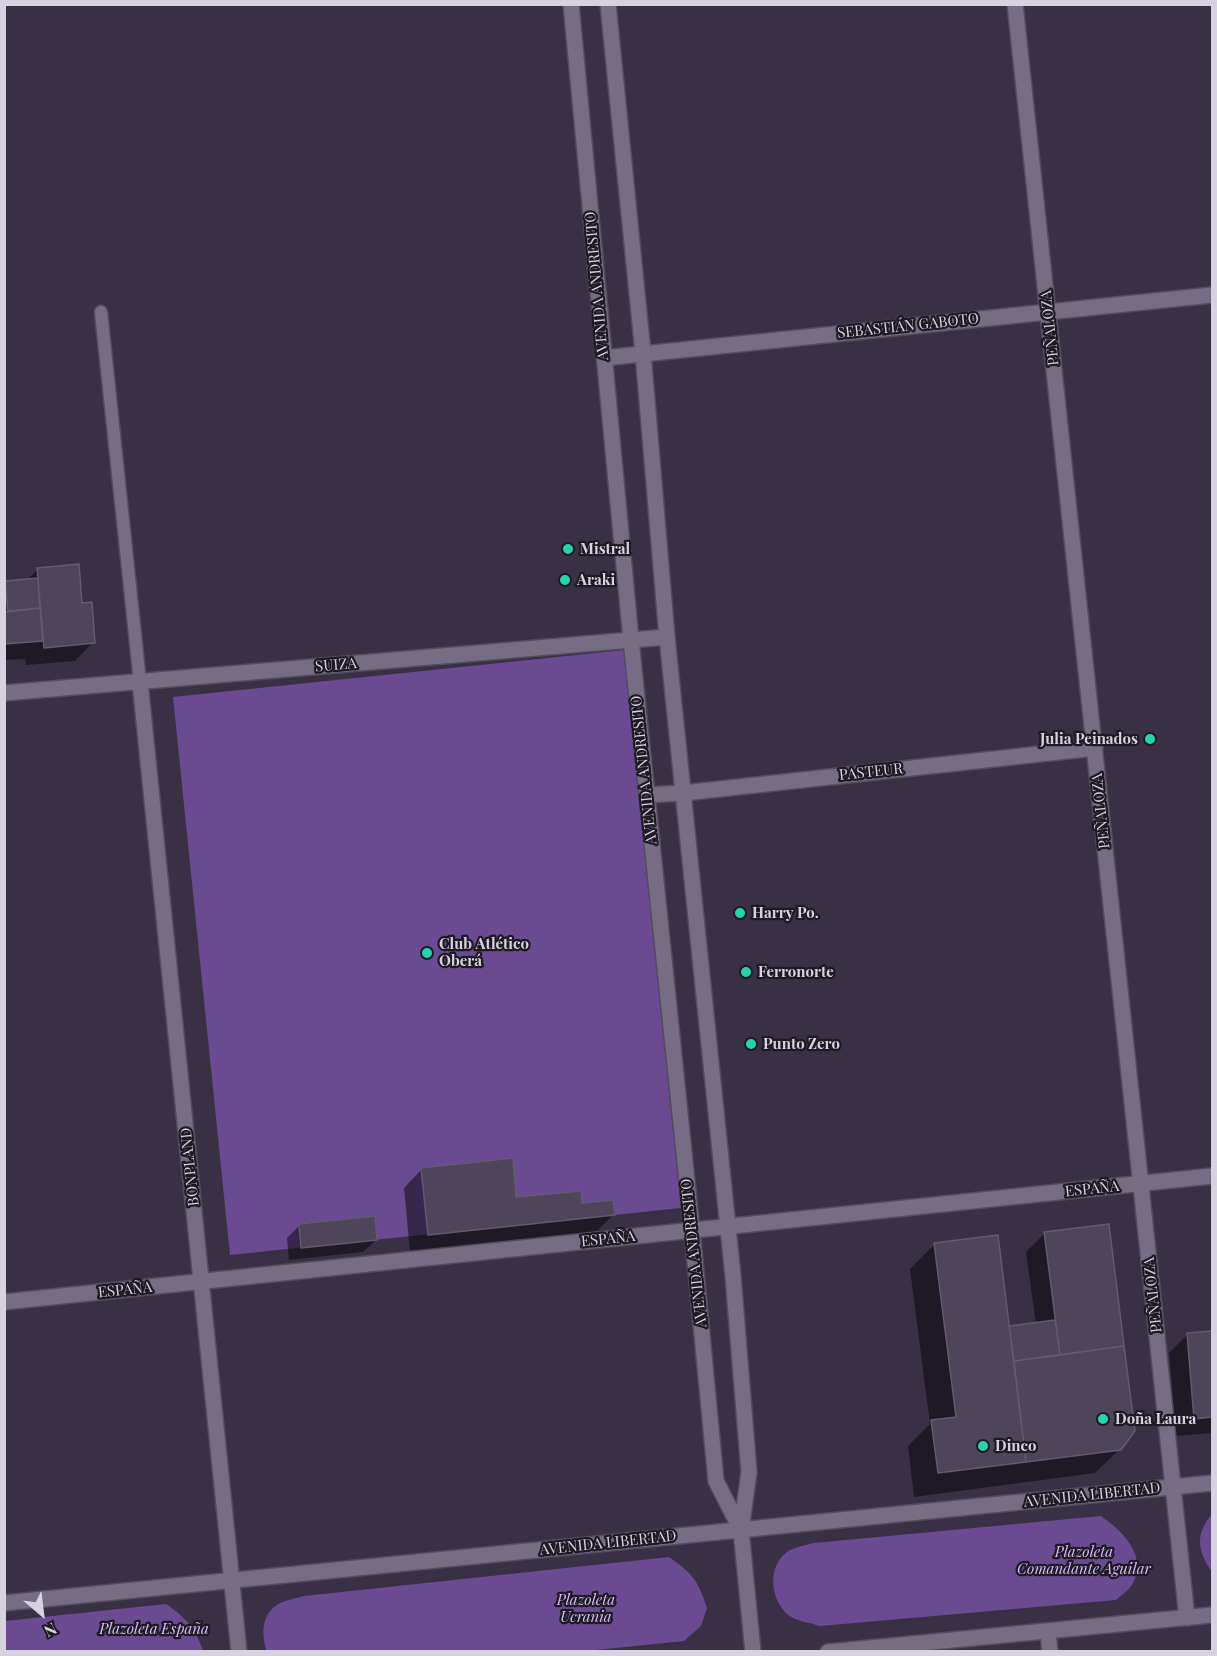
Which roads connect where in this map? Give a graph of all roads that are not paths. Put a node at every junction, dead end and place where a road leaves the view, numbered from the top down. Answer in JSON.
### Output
{"nodes":[{"id":1,"x":571,"y":4,"type":"edge"},
{"id":2,"x":608,"y":4,"type":"edge"},
{"id":3,"x":1015,"y":4,"type":"edge"},
{"id":4,"x":1212,"y":295,"type":"edge"},
{"id":5,"x":101,"y":312,"type":"dead end"},
{"id":6,"x":1048,"y":312,"type":"junction"},
{"id":7,"x":643,"y":353,"type":"junction"},
{"id":8,"x":604,"y":358,"type":"junction"},
{"id":9,"x":667,"y":637,"type":"junction"},
{"id":10,"x":631,"y":640,"type":"junction"},
{"id":11,"x":140,"y":682,"type":"junction"},
{"id":12,"x":4,"y":693,"type":"edge"},
{"id":13,"x":1095,"y":748,"type":"junction"},
{"id":14,"x":683,"y":793,"type":"junction"},
{"id":15,"x":647,"y":795,"type":"junction"},
{"id":16,"x":1212,"y":1176,"type":"edge"},
{"id":17,"x":1141,"y":1184,"type":"junction"},
{"id":18,"x":728,"y":1226,"type":"junction"},
{"id":19,"x":692,"y":1230,"type":"junction"},
{"id":20,"x":202,"y":1282,"type":"junction"},
{"id":21,"x":4,"y":1302,"type":"edge"},
{"id":22,"x":1212,"y":1483,"type":"edge"},
{"id":23,"x":1173,"y":1486,"type":"junction"},
{"id":24,"x":741,"y":1530,"type":"junction"},
{"id":25,"x":233,"y":1581,"type":"junction"},
{"id":26,"x":4,"y":1603,"type":"edge"},
{"id":27,"x":1212,"y":1615,"type":"edge"},
{"id":28,"x":1187,"y":1618,"type":"junction"},
{"id":29,"x":1048,"y":1632,"type":"junction"},
{"id":30,"x":239,"y":1652,"type":"edge"},
{"id":31,"x":753,"y":1652,"type":"edge"},
{"id":32,"x":828,"y":1652,"type":"edge"},
{"id":33,"x":1050,"y":1652,"type":"edge"}],
"edges":[{"from":1,"to":8,"type":"street","name":"AVENIDA ANDRESITO"},
{"from":2,"to":7,"type":"street","name":"AVENIDA ANDRESITO"},
{"from":3,"to":6,"type":"street","name":"PEÑALOZA"},
{"from":4,"to":6,"type":"street","name":"SEBASTIÁN GABOTO"},
{"from":5,"to":11,"type":"lane"},
{"from":6,"to":7,"type":"street","name":"SEBASTIÁN GABOTO"},
{"from":6,"to":13,"type":"street","name":"PEÑALOZA"},
{"from":7,"to":8,"type":"street","name":"SEBASTIÁN GABOTO"},
{"from":7,"to":9,"type":"street","name":"AVENIDA ANDRESITO"},
{"from":8,"to":10,"type":"street","name":"AVENIDA ANDRESITO"},
{"from":9,"to":10,"type":"street","name":"SUIZA"},
{"from":9,"to":14,"type":"street","name":"AVENIDA ANDRESITO"},
{"from":10,"to":11,"type":"street","name":"SUIZA"},
{"from":10,"to":15,"type":"street","name":"AVENIDA ANDRESITO"},
{"from":11,"to":12,"type":"street","name":"SUIZA"},
{"from":11,"to":20,"type":"street","name":"BONPLAND"},
{"from":13,"to":14,"type":"street","name":"PASTEUR"},
{"from":13,"to":17,"type":"street","name":"PEÑALOZA"},
{"from":14,"to":15,"type":"street","name":"PASTEUR"},
{"from":14,"to":18,"type":"street","name":"AVENIDA ANDRESITO"},
{"from":15,"to":19,"type":"street","name":"AVENIDA ANDRESITO"},
{"from":16,"to":17,"type":"street","name":"ESPAÑA"},
{"from":17,"to":18,"type":"street","name":"ESPAÑA"},
{"from":17,"to":23,"type":"street","name":"PEÑALOZA"},
{"from":18,"to":19,"type":"street","name":"ESPAÑA"},
{"from":18,"to":24,"type":"street","name":"AVENIDA ANDRESITO"},
{"from":19,"to":20,"type":"street","name":"ESPAÑA"},
{"from":19,"to":24,"type":"street","name":"AVENIDA ANDRESITO"},
{"from":20,"to":21,"type":"street","name":"ESPAÑA"},
{"from":20,"to":25,"type":"street","name":"BONPLAND"},
{"from":22,"to":23,"type":"street","name":"AVENIDA LIBERTAD"},
{"from":23,"to":24,"type":"street","name":"AVENIDA LIBERTAD"},
{"from":23,"to":28,"type":"street","name":"PEÑALOZA"},
{"from":24,"to":25,"type":"street","name":"AVENIDA LIBERTAD"},
{"from":24,"to":31,"type":"street","name":"AVENIDA ANDRESITO"},
{"from":25,"to":26,"type":"street","name":"AVENIDA LIBERTAD"},
{"from":25,"to":30,"type":"street","name":"BONPLAND"},
{"from":27,"to":28,"type":"street"},
{"from":28,"to":29,"type":"street"},
{"from":29,"to":32,"type":"street"},
{"from":29,"to":33,"type":"street"}]}
